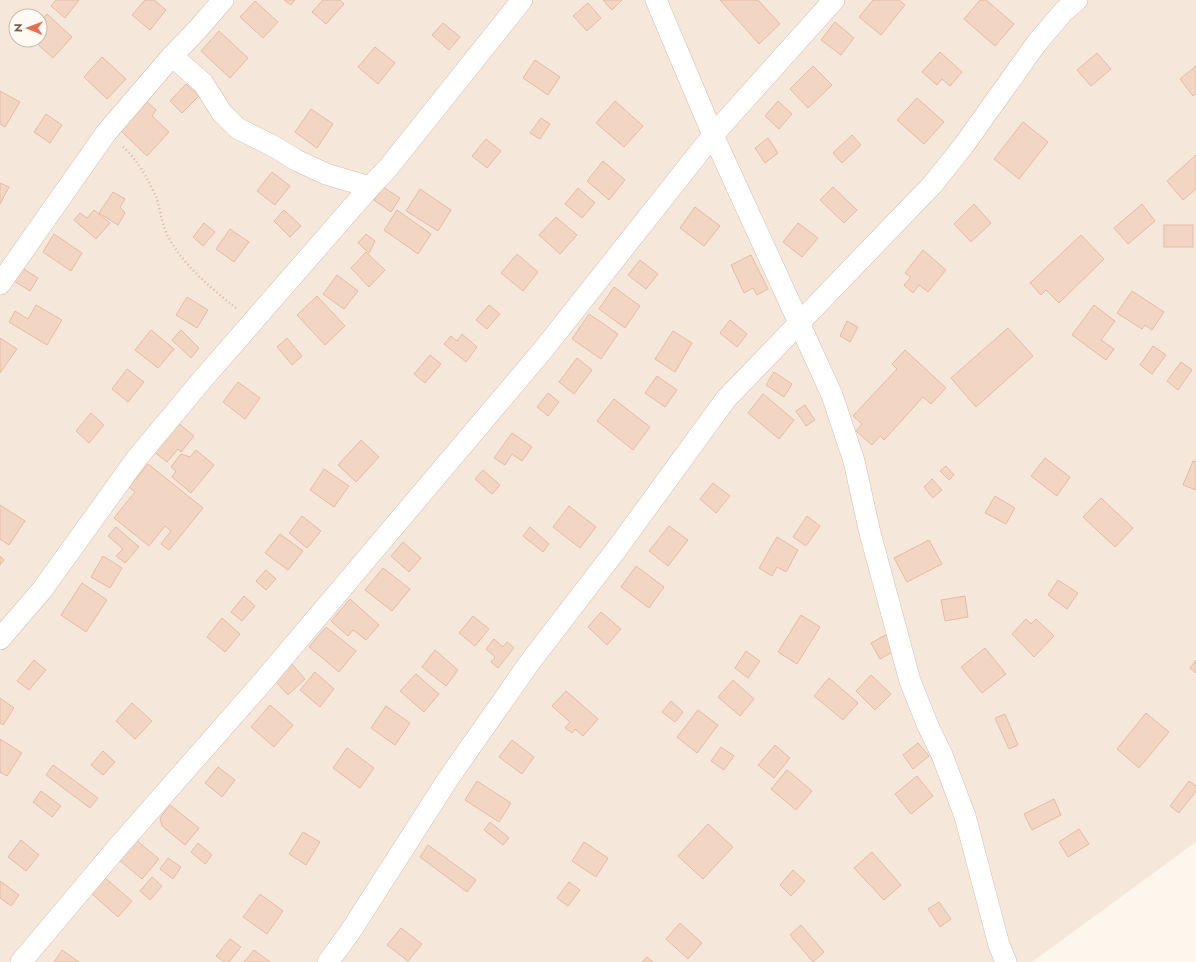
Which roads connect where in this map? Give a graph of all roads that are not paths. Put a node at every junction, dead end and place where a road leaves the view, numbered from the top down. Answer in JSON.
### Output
{"nodes":[{"id":1,"x":223,"y":0,"type":"edge"},
{"id":2,"x":522,"y":0,"type":"edge"},
{"id":3,"x":656,"y":0,"type":"edge"},
{"id":4,"x":834,"y":0,"type":"edge"},
{"id":5,"x":1077,"y":0,"type":"edge"},
{"id":6,"x":172,"y":56,"type":"junction"},
{"id":7,"x":713,"y":135,"type":"junction"},
{"id":8,"x":370,"y":187,"type":"junction"},
{"id":9,"x":0,"y":284,"type":"edge"},
{"id":10,"x":800,"y":323,"type":"junction"},
{"id":11,"x":0,"y":639,"type":"edge"},
{"id":12,"x":22,"y":962,"type":"edge"},
{"id":13,"x":328,"y":962,"type":"edge"},
{"id":14,"x":1006,"y":962,"type":"edge"}],
"edges":[{"from":1,"to":6,"type":"street"},
{"from":2,"to":8,"type":"street"},
{"from":3,"to":7,"type":"street"},
{"from":4,"to":7,"type":"street"},
{"from":5,"to":10,"type":"street"},
{"from":6,"to":8,"type":"street"},
{"from":6,"to":9,"type":"street"},
{"from":7,"to":10,"type":"street"},
{"from":7,"to":12,"type":"street"},
{"from":8,"to":11,"type":"street"},
{"from":10,"to":13,"type":"street"},
{"from":10,"to":14,"type":"street"}]}
